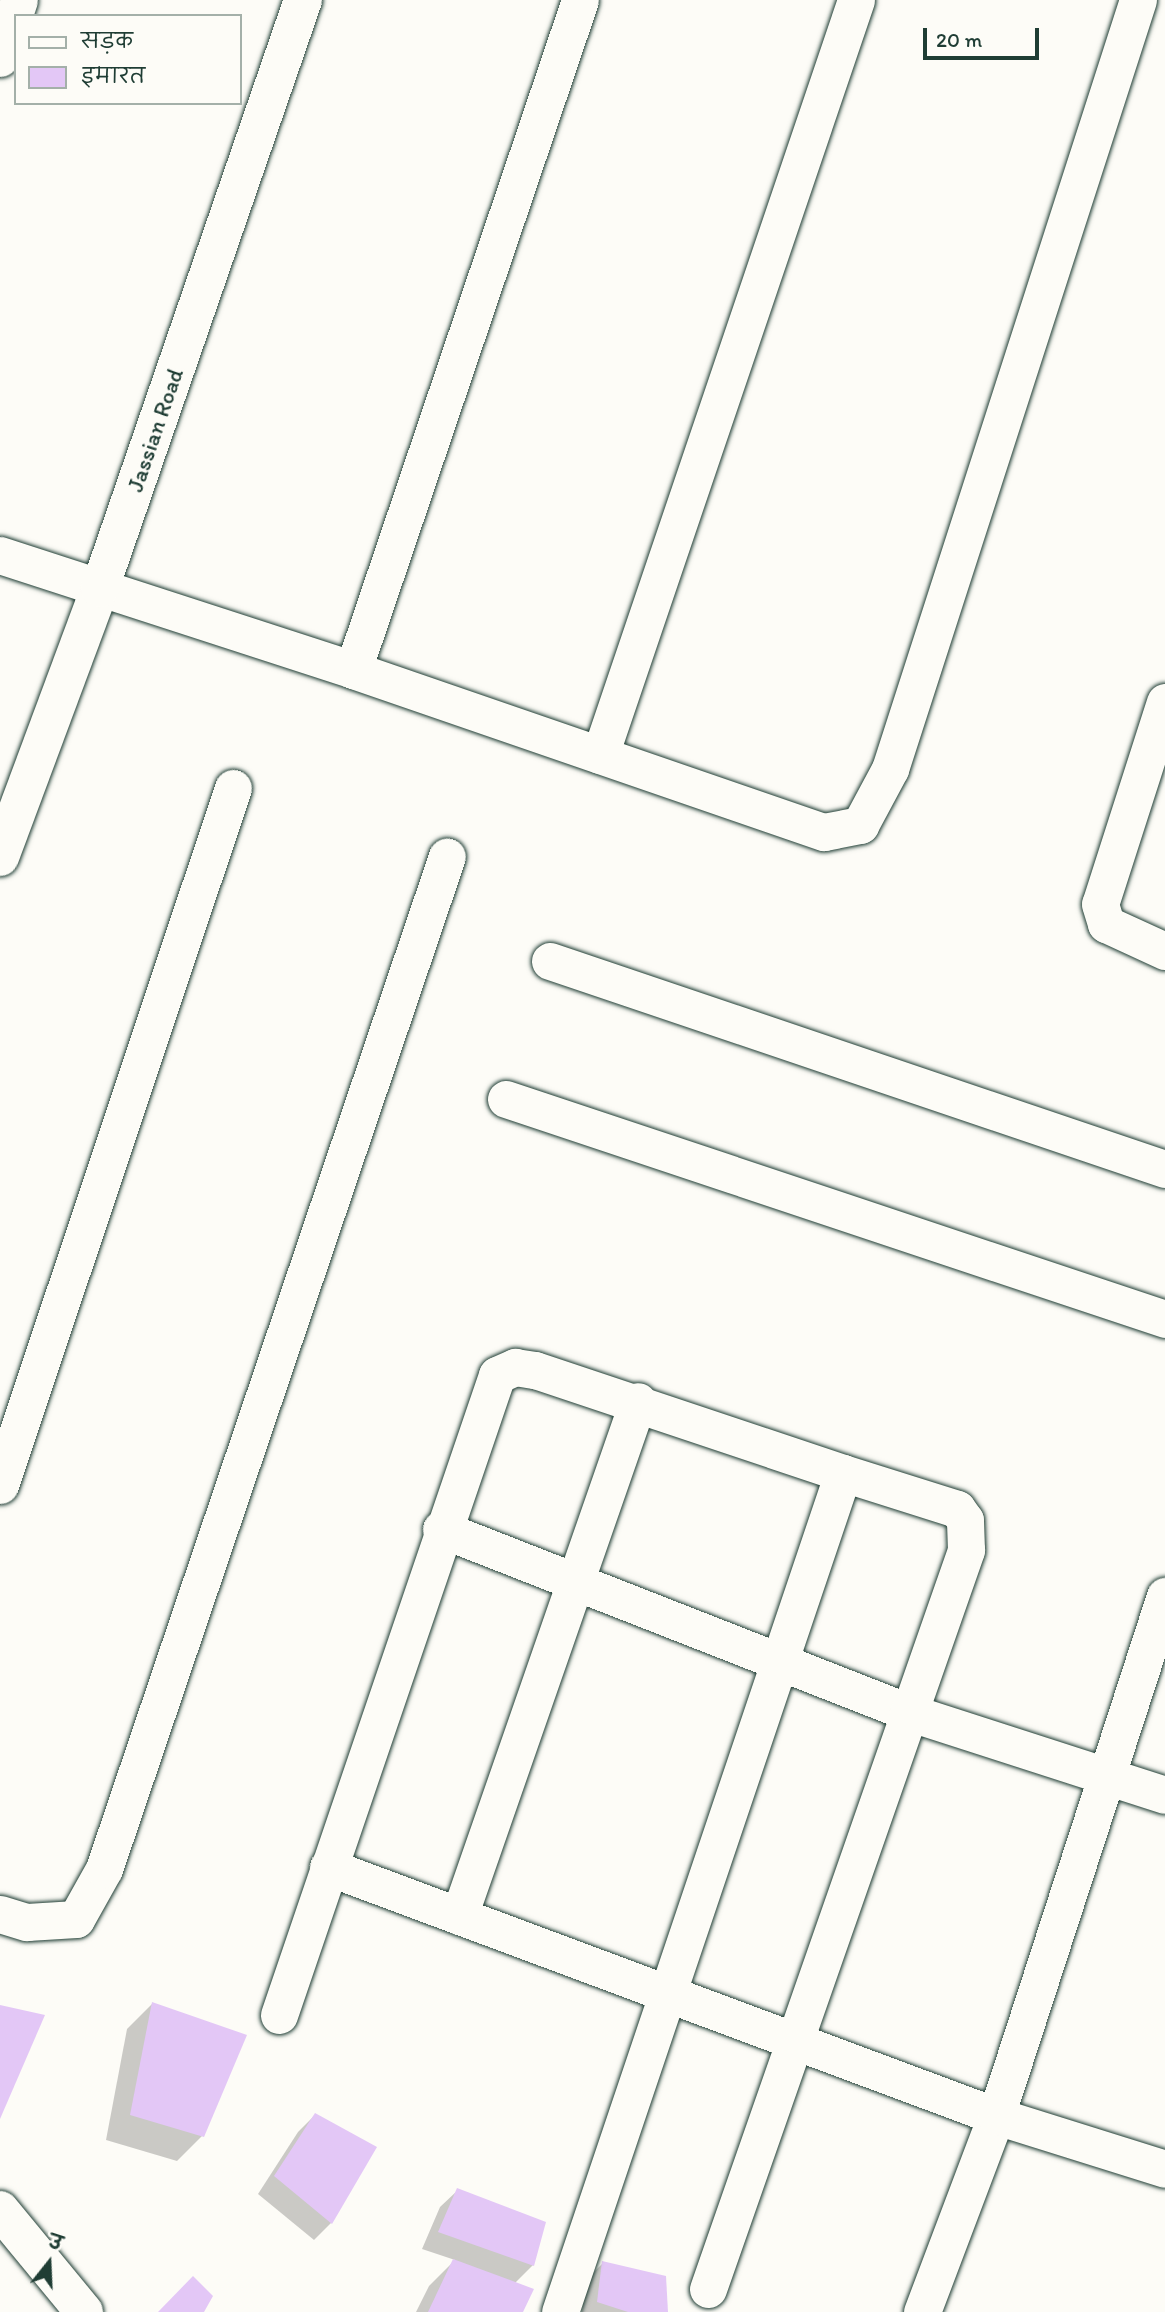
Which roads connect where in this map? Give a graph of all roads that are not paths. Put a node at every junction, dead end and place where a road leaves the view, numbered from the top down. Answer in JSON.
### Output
{"nodes":[{"id":1,"x":303,"y":0,"type":"edge"},
{"id":2,"x":580,"y":0,"type":"edge"},
{"id":3,"x":856,"y":0,"type":"edge"},
{"id":4,"x":1138,"y":0,"type":"edge"},
{"id":5,"x":14,"y":15,"type":"edge"},
{"id":6,"x":0,"y":58,"type":"edge"},
{"id":7,"x":0,"y":555,"type":"edge"},
{"id":8,"x":100,"y":588,"type":"junction"},
{"id":9,"x":353,"y":670,"type":"junction"},
{"id":10,"x":1165,"y":702,"type":"edge"},
{"id":11,"x":600,"y":755,"type":"junction"},
{"id":12,"x":233,"y":788,"type":"dead end"},
{"id":13,"x":447,"y":856,"type":"dead end"},
{"id":14,"x":0,"y":857,"type":"edge"},
{"id":15,"x":1165,"y":951,"type":"edge"},
{"id":16,"x":551,"y":961,"type":"dead end"},
{"id":17,"x":506,"y":1099,"type":"dead end"},
{"id":18,"x":1165,"y":1169,"type":"edge"},
{"id":19,"x":1165,"y":1319,"type":"edge"},
{"id":20,"x":638,"y":1401,"type":"junction"},
{"id":21,"x":843,"y":1473,"type":"junction"},
{"id":22,"x":0,"y":1485,"type":"edge"},
{"id":23,"x":441,"y":1530,"type":"junction"},
{"id":24,"x":576,"y":1581,"type":"junction"},
{"id":25,"x":1165,"y":1595,"type":"edge"},
{"id":26,"x":781,"y":1661,"type":"junction"},
{"id":27,"x":908,"y":1712,"type":"junction"},
{"id":28,"x":1109,"y":1777,"type":"junction"},
{"id":29,"x":1165,"y":1795,"type":"edge"},
{"id":30,"x":328,"y":1867,"type":"junction"},
{"id":31,"x":0,"y":1914,"type":"edge"},
{"id":32,"x":459,"y":1916,"type":"junction"},
{"id":33,"x":666,"y":1993,"type":"junction"},
{"id":34,"x":279,"y":2015,"type":"dead end"},
{"id":35,"x":793,"y":2041,"type":"junction"},
{"id":36,"x":996,"y":2116,"type":"junction"},
{"id":37,"x":1165,"y":2169,"type":"edge"},
{"id":38,"x":0,"y":2210,"type":"edge"},
{"id":39,"x":708,"y":2289,"type":"dead end"},
{"id":40,"x":84,"y":2312,"type":"edge"},
{"id":41,"x":561,"y":2312,"type":"edge"},
{"id":42,"x":922,"y":2312,"type":"edge"}],
"edges":[{"from":1,"to":8,"type":"street","name":"Jassian Road"},
{"from":2,"to":9,"type":"street"},
{"from":3,"to":11,"type":"street"},
{"from":4,"to":11,"type":"street"},
{"from":5,"to":6,"type":"street"},
{"from":7,"to":8,"type":"street"},
{"from":8,"to":9,"type":"street"},
{"from":8,"to":14,"type":"street","name":"Jassian Road"},
{"from":9,"to":11,"type":"street"},
{"from":10,"to":15,"type":"street"},
{"from":12,"to":22,"type":"street"},
{"from":13,"to":31,"type":"street"},
{"from":16,"to":18,"type":"street"},
{"from":17,"to":19,"type":"street"},
{"from":20,"to":21,"type":"street"},
{"from":20,"to":23,"type":"street"},
{"from":20,"to":24,"type":"street"},
{"from":21,"to":26,"type":"street"},
{"from":21,"to":27,"type":"street"},
{"from":23,"to":24,"type":"street"},
{"from":23,"to":30,"type":"street"},
{"from":24,"to":26,"type":"street"},
{"from":24,"to":32,"type":"street"},
{"from":25,"to":28,"type":"street"},
{"from":26,"to":27,"type":"street"},
{"from":26,"to":33,"type":"street"},
{"from":27,"to":28,"type":"street"},
{"from":27,"to":35,"type":"street"},
{"from":28,"to":29,"type":"street"},
{"from":28,"to":36,"type":"street"},
{"from":30,"to":32,"type":"street"},
{"from":30,"to":34,"type":"street"},
{"from":32,"to":33,"type":"street"},
{"from":33,"to":35,"type":"street"},
{"from":33,"to":41,"type":"street"},
{"from":35,"to":36,"type":"street"},
{"from":35,"to":39,"type":"street"},
{"from":36,"to":37,"type":"street"},
{"from":36,"to":42,"type":"street"},
{"from":38,"to":40,"type":"street"}]}
